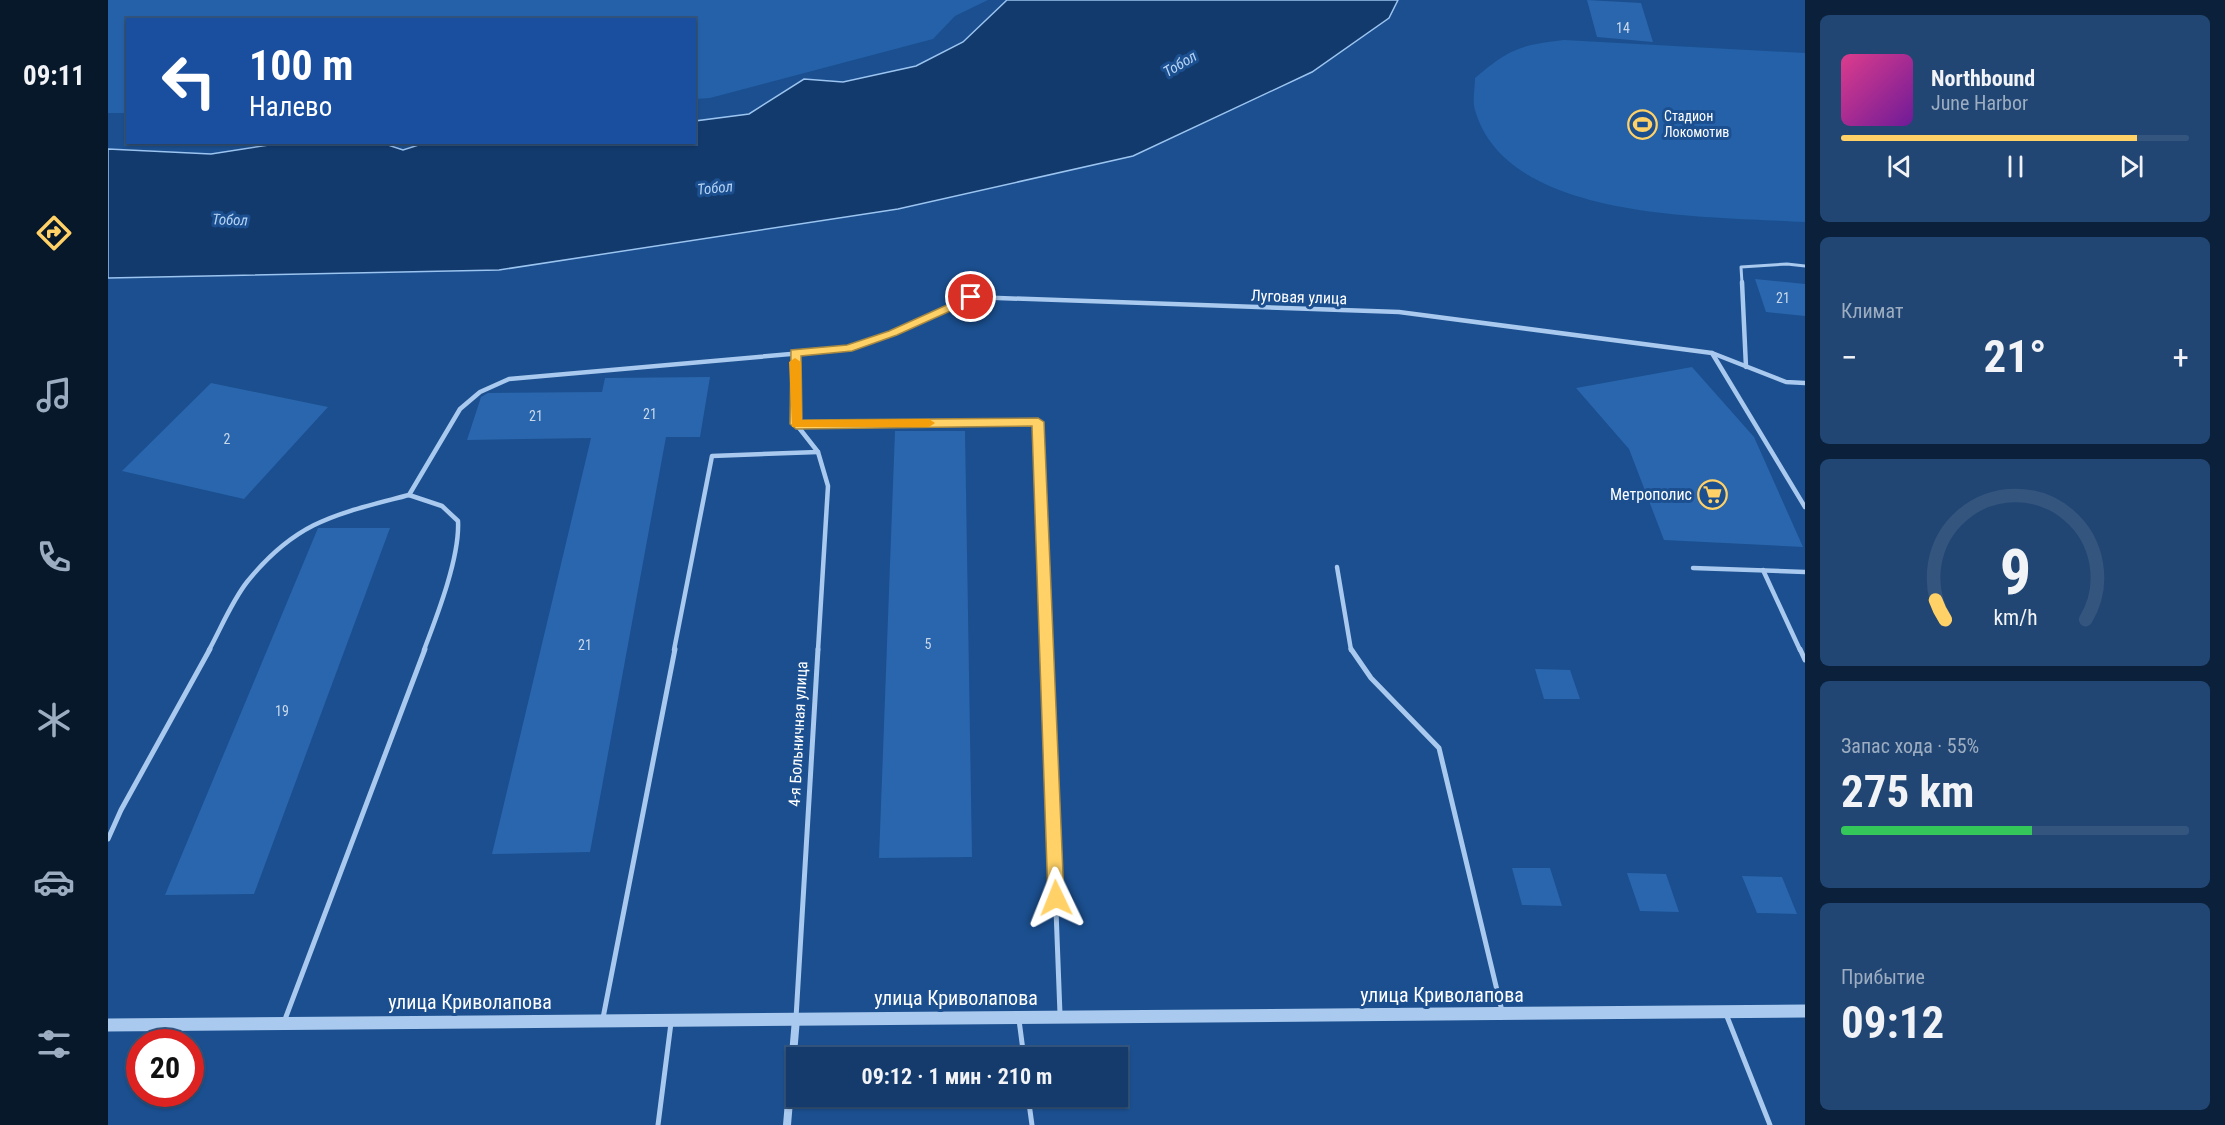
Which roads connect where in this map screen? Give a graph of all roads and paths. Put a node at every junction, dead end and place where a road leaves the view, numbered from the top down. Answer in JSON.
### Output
{"nodes":[{"id":1,"x":1805,"y":266,"type":"edge"},
{"id":2,"x":1712,"y":352,"type":"junction"},
{"id":3,"x":795,"y":353,"type":"junction"},
{"id":4,"x":1746,"y":367,"type":"junction"},
{"id":5,"x":1805,"y":383,"type":"edge"},
{"id":6,"x":796,"y":424,"type":"junction"},
{"id":7,"x":818,"y":452,"type":"junction"},
{"id":8,"x":409,"y":495,"type":"junction"},
{"id":9,"x":1805,"y":507,"type":"edge"},
{"id":10,"x":1337,"y":567,"type":"dead end"},
{"id":11,"x":1693,"y":568,"type":"dead end"},
{"id":12,"x":1763,"y":570,"type":"junction"},
{"id":13,"x":1805,"y":572,"type":"edge"},
{"id":14,"x":1805,"y":660,"type":"edge"},
{"id":15,"x":108,"y":839,"type":"edge"},
{"id":16,"x":1805,"y":1011,"type":"edge"},
{"id":17,"x":1725,"y":1012,"type":"junction"},
{"id":18,"x":1503,"y":1014,"type":"junction"},
{"id":19,"x":1019,"y":1017,"type":"junction"},
{"id":20,"x":1060,"y":1017,"type":"junction"},
{"id":21,"x":796,"y":1019,"type":"junction"},
{"id":22,"x":603,"y":1020,"type":"junction"},
{"id":23,"x":671,"y":1020,"type":"junction"},
{"id":24,"x":284,"y":1023,"type":"junction"},
{"id":25,"x":108,"y":1025,"type":"edge"},
{"id":26,"x":1023,"y":1047,"type":"edge"},
{"id":27,"x":1030,"y":1107,"type":"edge"},
{"id":28,"x":658,"y":1125,"type":"edge"},
{"id":29,"x":787,"y":1125,"type":"edge"},
{"id":30,"x":1032,"y":1125,"type":"edge"},
{"id":31,"x":1770,"y":1125,"type":"edge"}],
"edges":[{"from":1,"to":4,"type":"lane"},
{"from":2,"to":3,"type":"lane","name":"Луговая улица"},
{"from":2,"to":4,"type":"lane","name":"Луговая улица"},
{"from":2,"to":9,"type":"lane"},
{"from":3,"to":6,"type":"lane"},
{"from":3,"to":8,"type":"lane","name":"Луговая улица"},
{"from":4,"to":5,"type":"lane","name":"Луговая улица"},
{"from":6,"to":7,"type":"lane","name":"4-я Больничная улица"},
{"from":6,"to":20,"type":"lane"},
{"from":7,"to":21,"type":"lane","name":"4-я Больничная улица"},
{"from":7,"to":22,"type":"lane"},
{"from":8,"to":15,"type":"lane"},
{"from":8,"to":24,"type":"lane"},
{"from":10,"to":18,"type":"lane"},
{"from":11,"to":12,"type":"lane"},
{"from":12,"to":13,"type":"lane"},
{"from":12,"to":14,"type":"lane"},
{"from":16,"to":17,"type":"street","name":"улица Криволапова"},
{"from":17,"to":18,"type":"street","name":"улица Криволапова"},
{"from":17,"to":31,"type":"lane"},
{"from":18,"to":20,"type":"street","name":"улица Криволапова"},
{"from":19,"to":20,"type":"street","name":"улица Криволапова"},
{"from":19,"to":21,"type":"street","name":"улица Криволапова"},
{"from":19,"to":26,"type":"lane"},
{"from":21,"to":23,"type":"street","name":"улица Криволапова"},
{"from":21,"to":29,"type":"street","name":"4-я Больничная улица"},
{"from":22,"to":23,"type":"street","name":"улица Криволапова"},
{"from":22,"to":24,"type":"street","name":"улица Криволапова"},
{"from":23,"to":28,"type":"lane"},
{"from":24,"to":25,"type":"street","name":"улица Криволапова"},
{"from":27,"to":30,"type":"lane"}]}
